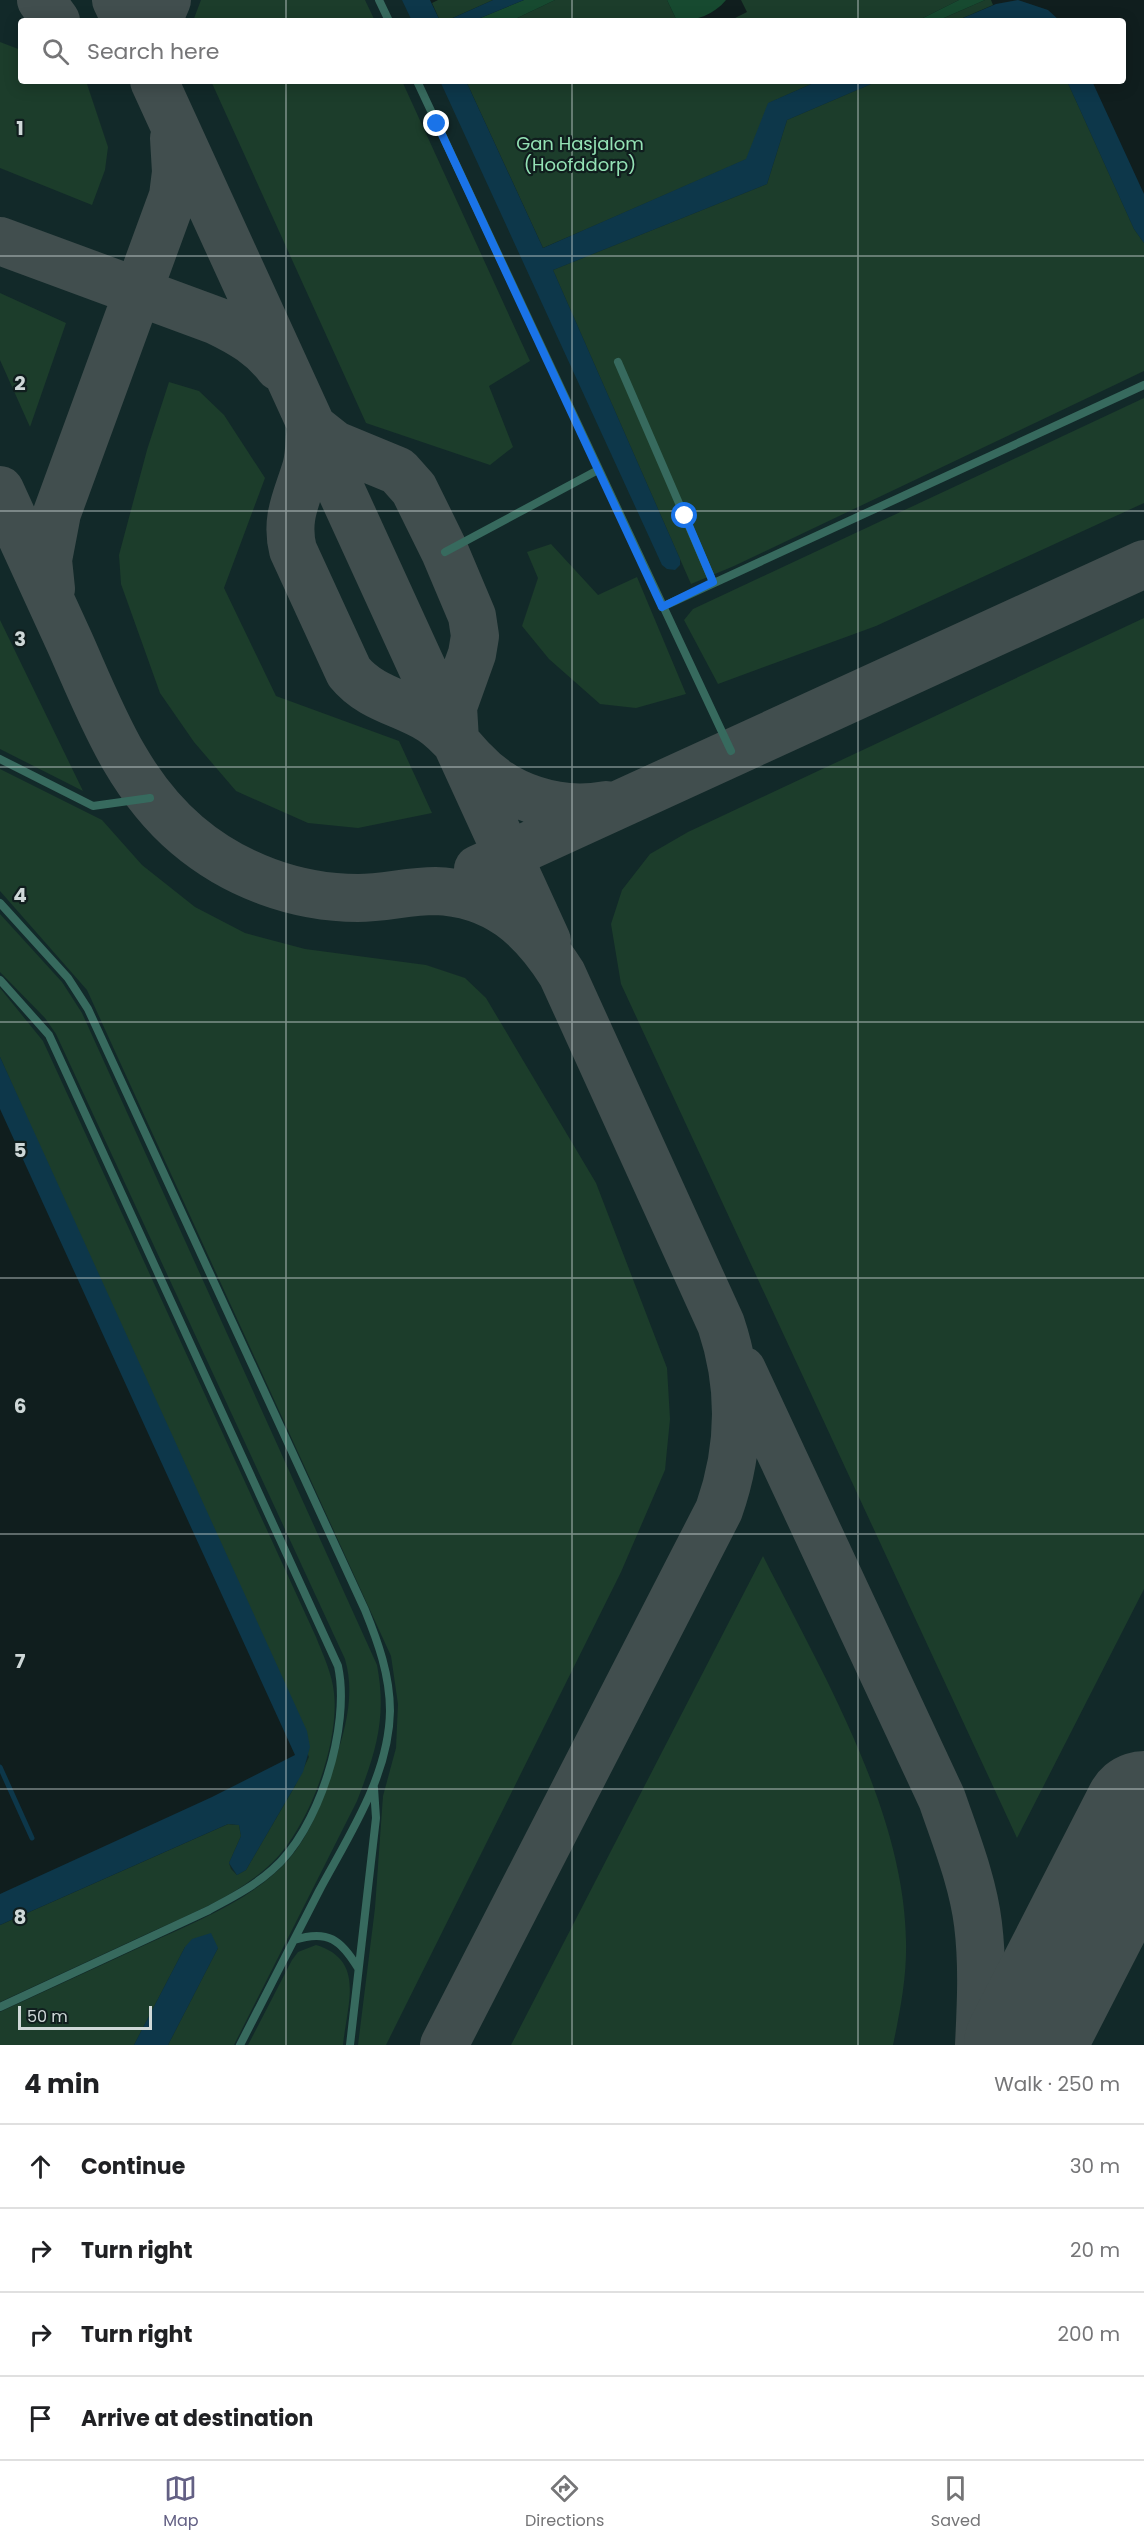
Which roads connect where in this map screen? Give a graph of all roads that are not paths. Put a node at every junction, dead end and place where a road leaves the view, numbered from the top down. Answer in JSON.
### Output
{"nodes":[{"id":1,"x":379,"y":0,"type":"edge"},
{"id":2,"x":388,"y":18,"type":"edge"},
{"id":3,"x":418,"y":84,"type":"edge"},
{"id":4,"x":618,"y":362,"type":"dead end"},
{"id":5,"x":1144,"y":385,"type":"edge"},
{"id":6,"x":598,"y":470,"type":"junction"},
{"id":7,"x":445,"y":552,"type":"dead end"},
{"id":8,"x":713,"y":582,"type":"junction"},
{"id":9,"x":662,"y":607,"type":"junction"},
{"id":10,"x":732,"y":751,"type":"dead end"},
{"id":11,"x":0,"y":759,"type":"edge"},
{"id":12,"x":150,"y":798,"type":"dead end"},
{"id":13,"x":0,"y":903,"type":"edge"},
{"id":14,"x":0,"y":980,"type":"edge"},
{"id":15,"x":374,"y":1786,"type":"junction"},
{"id":16,"x":294,"y":1940,"type":"junction"},
{"id":17,"x":358,"y":1969,"type":"junction"},
{"id":18,"x":0,"y":2007,"type":"edge"},
{"id":19,"x":240,"y":2045,"type":"edge"},
{"id":20,"x":350,"y":2045,"type":"edge"}],
"edges":[{"from":1,"to":2,"type":"lane"},
{"from":3,"to":6,"type":"lane"},
{"from":4,"to":8,"type":"lane"},
{"from":5,"to":8,"type":"lane"},
{"from":6,"to":7,"type":"lane"},
{"from":6,"to":9,"type":"lane"},
{"from":8,"to":9,"type":"lane"},
{"from":9,"to":10,"type":"lane"},
{"from":11,"to":12,"type":"lane"},
{"from":13,"to":15,"type":"lane"},
{"from":14,"to":18,"type":"lane"},
{"from":15,"to":16,"type":"lane"},
{"from":15,"to":17,"type":"lane"},
{"from":16,"to":17,"type":"lane"},
{"from":16,"to":19,"type":"lane"},
{"from":17,"to":20,"type":"lane"}]}
